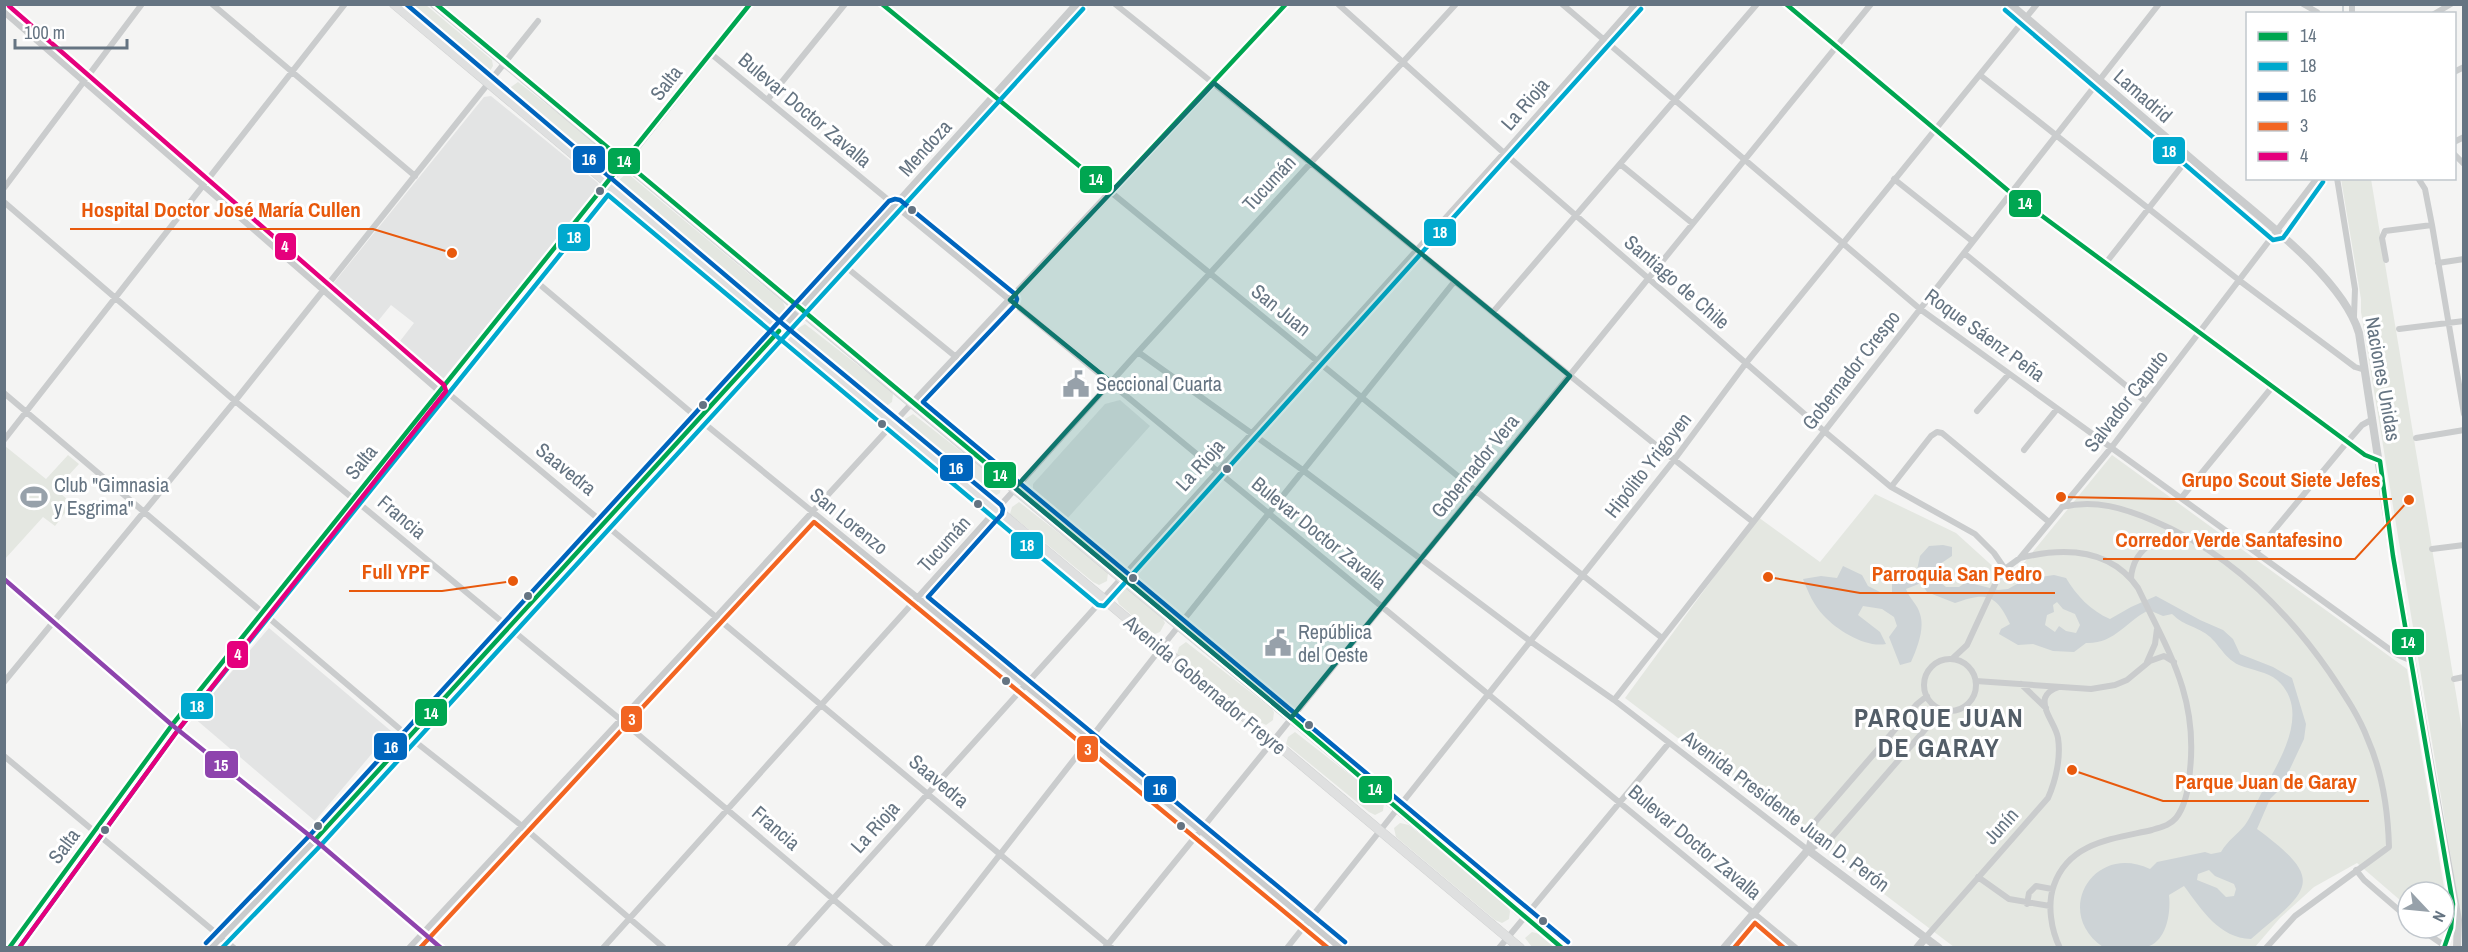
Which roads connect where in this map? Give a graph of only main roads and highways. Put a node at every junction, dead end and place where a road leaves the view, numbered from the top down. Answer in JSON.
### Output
{"nodes":[{"id":1,"x":394,"y":4,"type":"edge"},
{"id":2,"x":435,"y":4,"type":"edge"},
{"id":3,"x":1520,"y":948,"type":"edge"},
{"id":4,"x":1563,"y":948,"type":"edge"}],
"edges":[{"from":1,"to":3,"type":"main road","name":"Avenida Gobernador Freyre"},
{"from":2,"to":4,"type":"main road","name":"Avenida Gobernador Freyre"}]}
